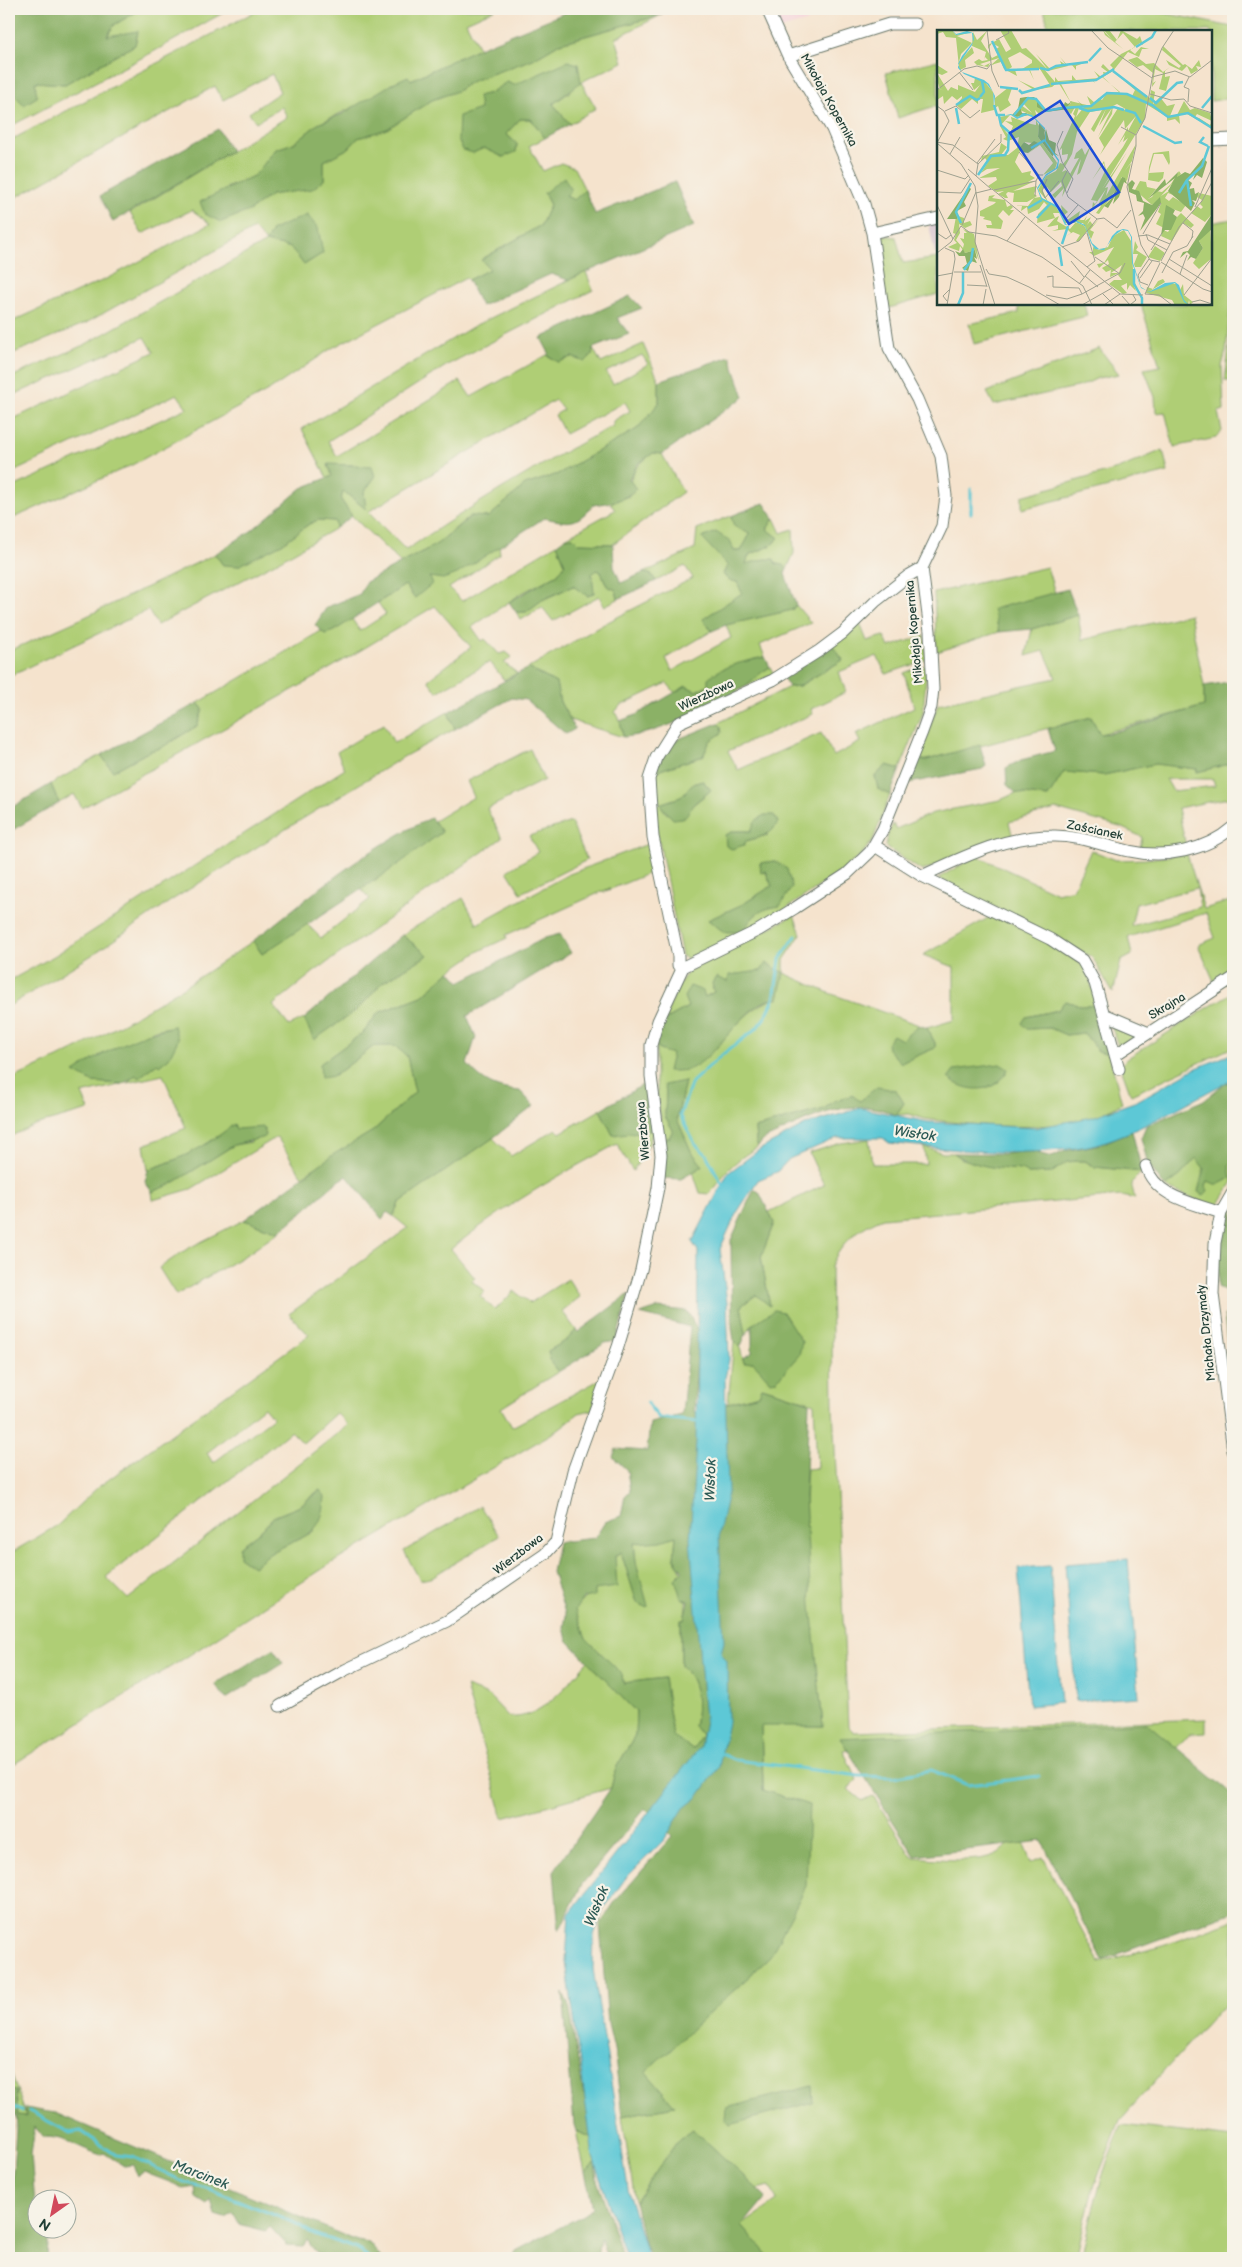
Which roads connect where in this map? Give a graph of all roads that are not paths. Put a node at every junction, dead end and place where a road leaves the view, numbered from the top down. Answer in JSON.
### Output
{"nodes":[{"id":1,"x":767,"y":9,"type":"edge"},
{"id":2,"x":915,"y":24,"type":"dead end"},
{"id":3,"x":788,"y":56,"type":"junction"},
{"id":4,"x":1233,"y":139,"type":"edge"},
{"id":5,"x":1212,"y":140,"type":"edge"},
{"id":6,"x":937,"y":218,"type":"edge"},
{"id":7,"x":872,"y":233,"type":"junction"},
{"id":8,"x":922,"y":568,"type":"junction"},
{"id":9,"x":1233,"y":827,"type":"edge"},
{"id":10,"x":875,"y":846,"type":"junction"},
{"id":11,"x":922,"y":876,"type":"junction"},
{"id":12,"x":682,"y":967,"type":"junction"},
{"id":13,"x":1233,"y":978,"type":"edge"},
{"id":14,"x":1104,"y":1014,"type":"junction"},
{"id":15,"x":1149,"y":1033,"type":"junction"},
{"id":16,"x":1115,"y":1055,"type":"junction"},
{"id":17,"x":1119,"y":1070,"type":"dead end"},
{"id":18,"x":1146,"y":1166,"type":"dead end"},
{"id":19,"x":1233,"y":1192,"type":"edge"},
{"id":20,"x":1221,"y":1213,"type":"junction"},
{"id":21,"x":1233,"y":1451,"type":"edge"},
{"id":22,"x":280,"y":1706,"type":"dead end"}],
"edges":[{"from":1,"to":3,"type":"street","name":"Mikołaja Kopernika"},
{"from":2,"to":3,"type":"street"},
{"from":3,"to":7,"type":"street","name":"Mikołaja Kopernika"},
{"from":4,"to":5,"type":"street"},
{"from":6,"to":7,"type":"street"},
{"from":7,"to":8,"type":"street","name":"Mikołaja Kopernika"},
{"from":8,"to":10,"type":"street","name":"Mikołaja Kopernika"},
{"from":8,"to":12,"type":"street","name":"Wierzbowa"},
{"from":9,"to":11,"type":"street","name":"Zaścianek"},
{"from":10,"to":11,"type":"street"},
{"from":10,"to":12,"type":"street","name":"Mikołaja Kopernika"},
{"from":11,"to":14,"type":"street"},
{"from":12,"to":22,"type":"street","name":"Wierzbowa"},
{"from":13,"to":15,"type":"street","name":"Skrajna"},
{"from":14,"to":15,"type":"street"},
{"from":14,"to":16,"type":"street"},
{"from":15,"to":16,"type":"street","name":"Skrajna"},
{"from":16,"to":17,"type":"street"},
{"from":18,"to":20,"type":"street"},
{"from":19,"to":20,"type":"street","name":"Michała Drzymały"},
{"from":20,"to":21,"type":"street","name":"Michała Drzymały"}]}
